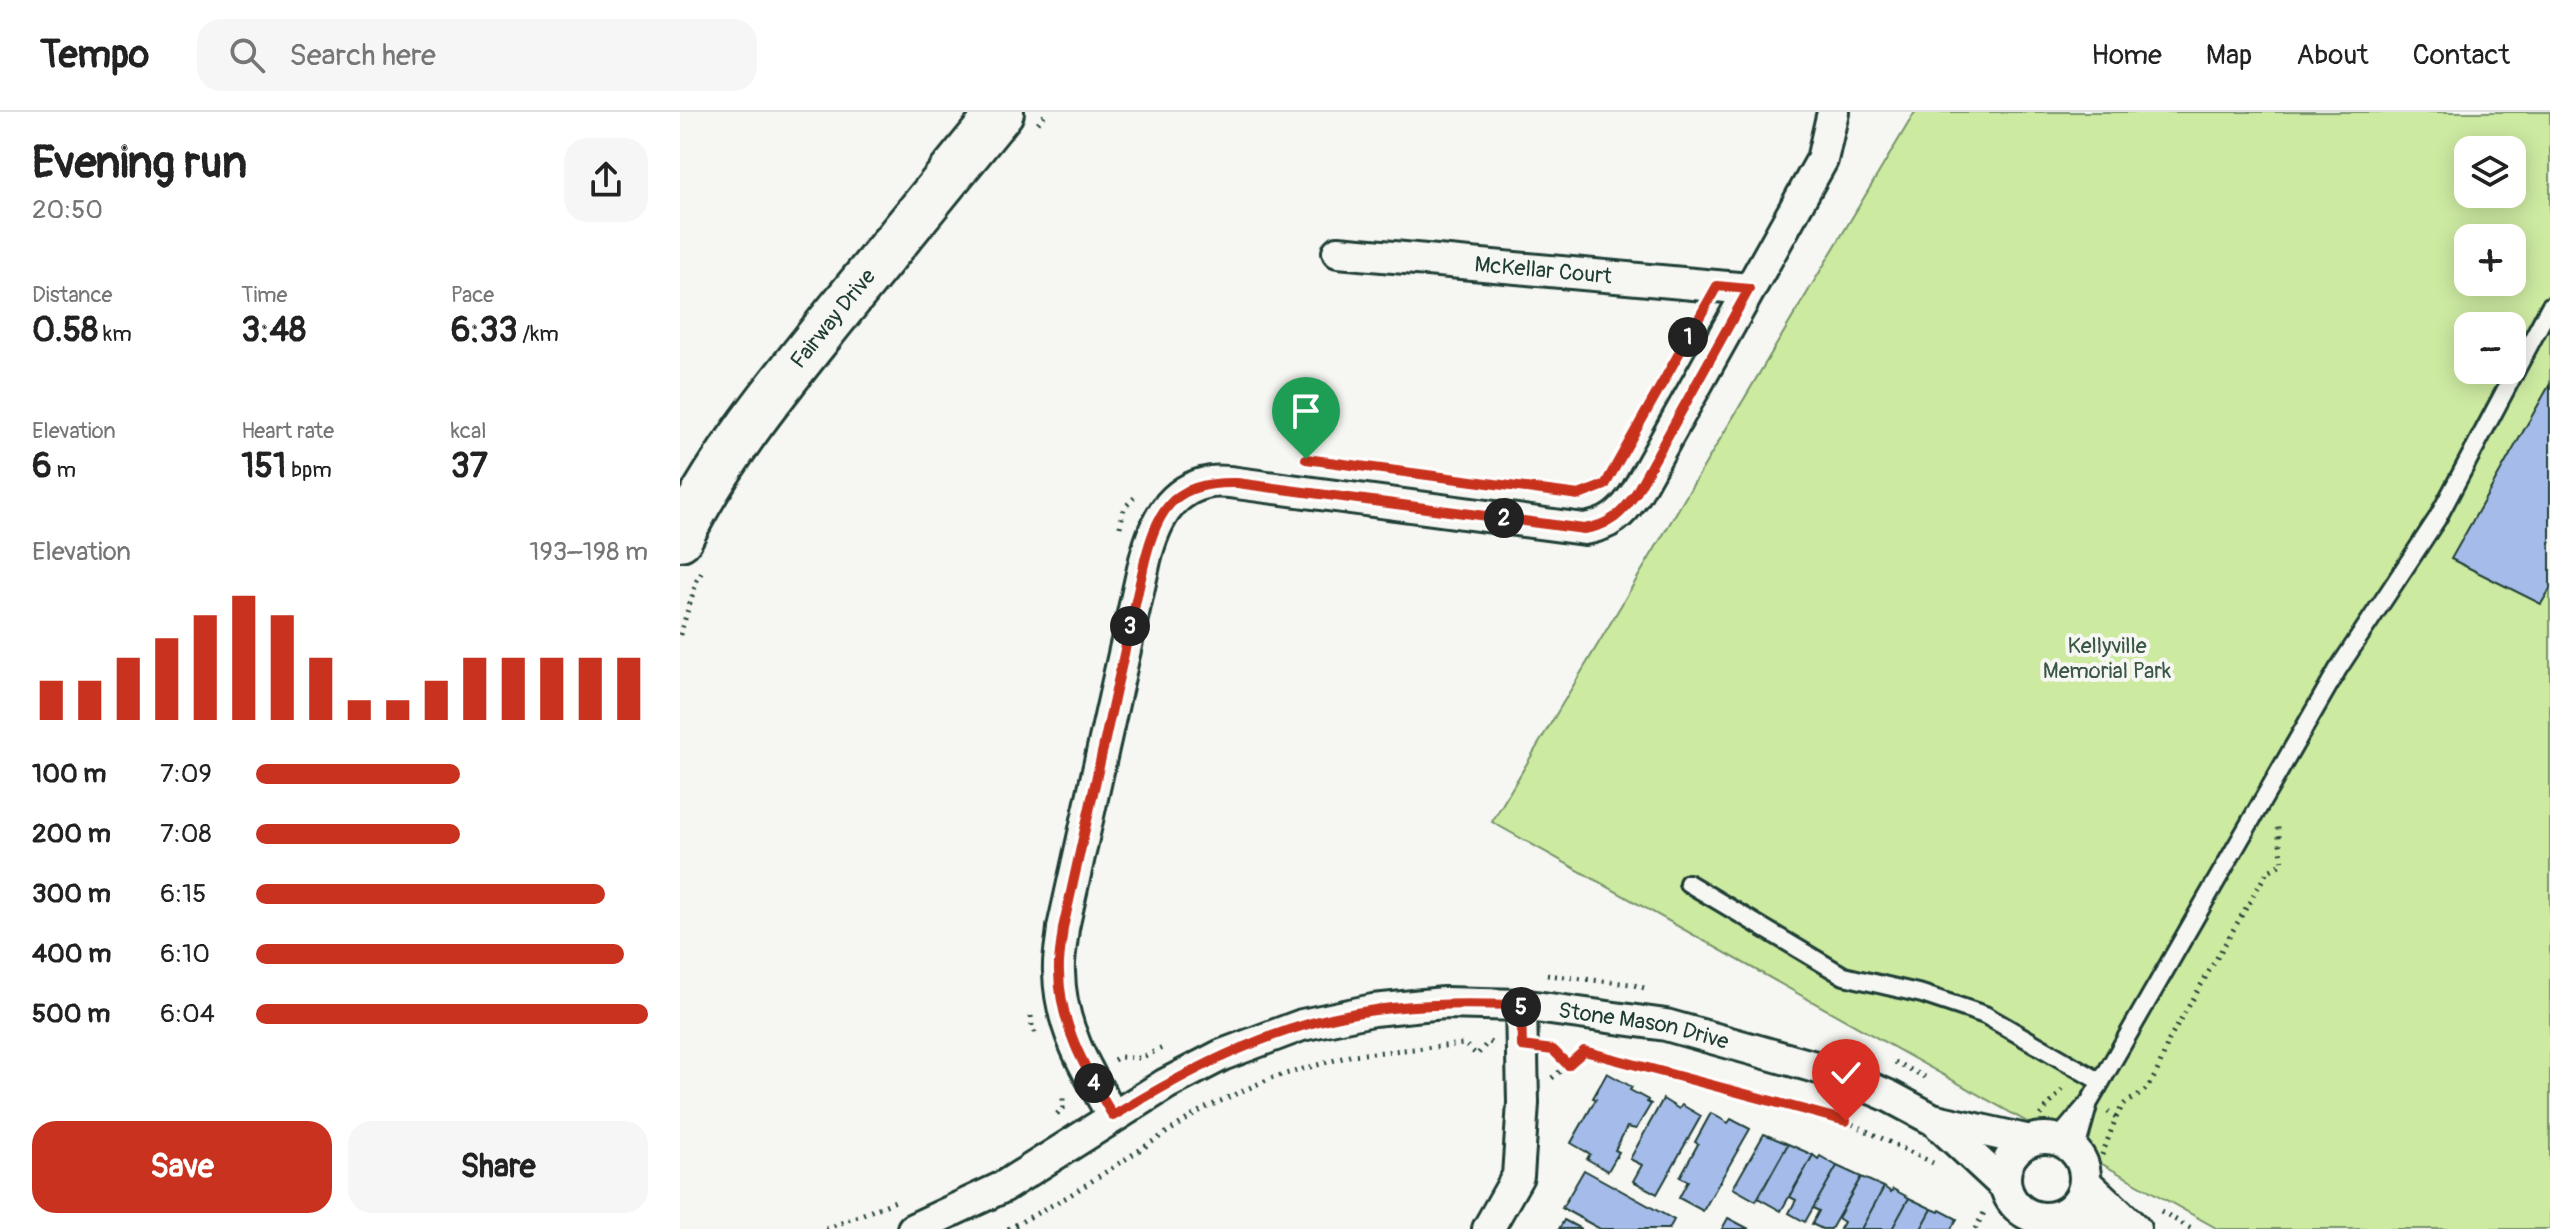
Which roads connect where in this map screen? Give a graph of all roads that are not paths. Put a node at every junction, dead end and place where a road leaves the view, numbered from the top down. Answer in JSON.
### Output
{"nodes":[{"id":1,"x":1001,"y":112,"type":"edge"},
{"id":2,"x":1833,"y":112,"type":"edge"},
{"id":3,"x":1338,"y":252,"type":"dead end"},
{"id":4,"x":1749,"y":289,"type":"junction"},
{"id":5,"x":2550,"y":306,"type":"edge"},
{"id":6,"x":691,"y":489,"type":"edge"},
{"id":7,"x":680,"y":538,"type":"edge"},
{"id":8,"x":1688,"y":883,"type":"dead end"},
{"id":9,"x":1521,"y":1005,"type":"junction"},
{"id":10,"x":2101,"y":1082,"type":"junction"},
{"id":11,"x":1113,"y":1116,"type":"junction"},
{"id":12,"x":1934,"y":1120,"type":"junction"},
{"id":13,"x":2054,"y":1145,"type":"junction"},
{"id":14,"x":2085,"y":1182,"type":"junction"},
{"id":15,"x":2022,"y":1211,"type":"edge"},
{"id":16,"x":913,"y":1229,"type":"edge"},
{"id":17,"x":1488,"y":1229,"type":"edge"},
{"id":18,"x":2116,"y":1229,"type":"edge"},
{"id":19,"x":2135,"y":1229,"type":"edge"}],
"edges":[{"from":1,"to":6,"type":"street","name":"Fairway Drive"},
{"from":2,"to":4,"type":"street"},
{"from":3,"to":4,"type":"street","name":"McKellar Court"},
{"from":4,"to":11,"type":"street"},
{"from":5,"to":10,"type":"lane"},
{"from":6,"to":7,"type":"street","name":"Fairway Drive"},
{"from":8,"to":10,"type":"lane"},
{"from":9,"to":11,"type":"street","name":"Stone Mason Drive"},
{"from":9,"to":12,"type":"street","name":"Stone Mason Drive"},
{"from":9,"to":17,"type":"street"},
{"from":10,"to":13,"type":"lane"},
{"from":11,"to":16,"type":"street","name":"Stone Mason Drive"},
{"from":12,"to":13,"type":"street","name":"Stone Mason Drive"},
{"from":12,"to":15,"type":"street","name":"Stone Mason Drive"},
{"from":13,"to":14,"type":"street"},
{"from":13,"to":15,"type":"street"},
{"from":14,"to":15,"type":"street"},
{"from":14,"to":19,"type":"street"},
{"from":15,"to":18,"type":"street","name":"Stone Mason Drive"}]}
